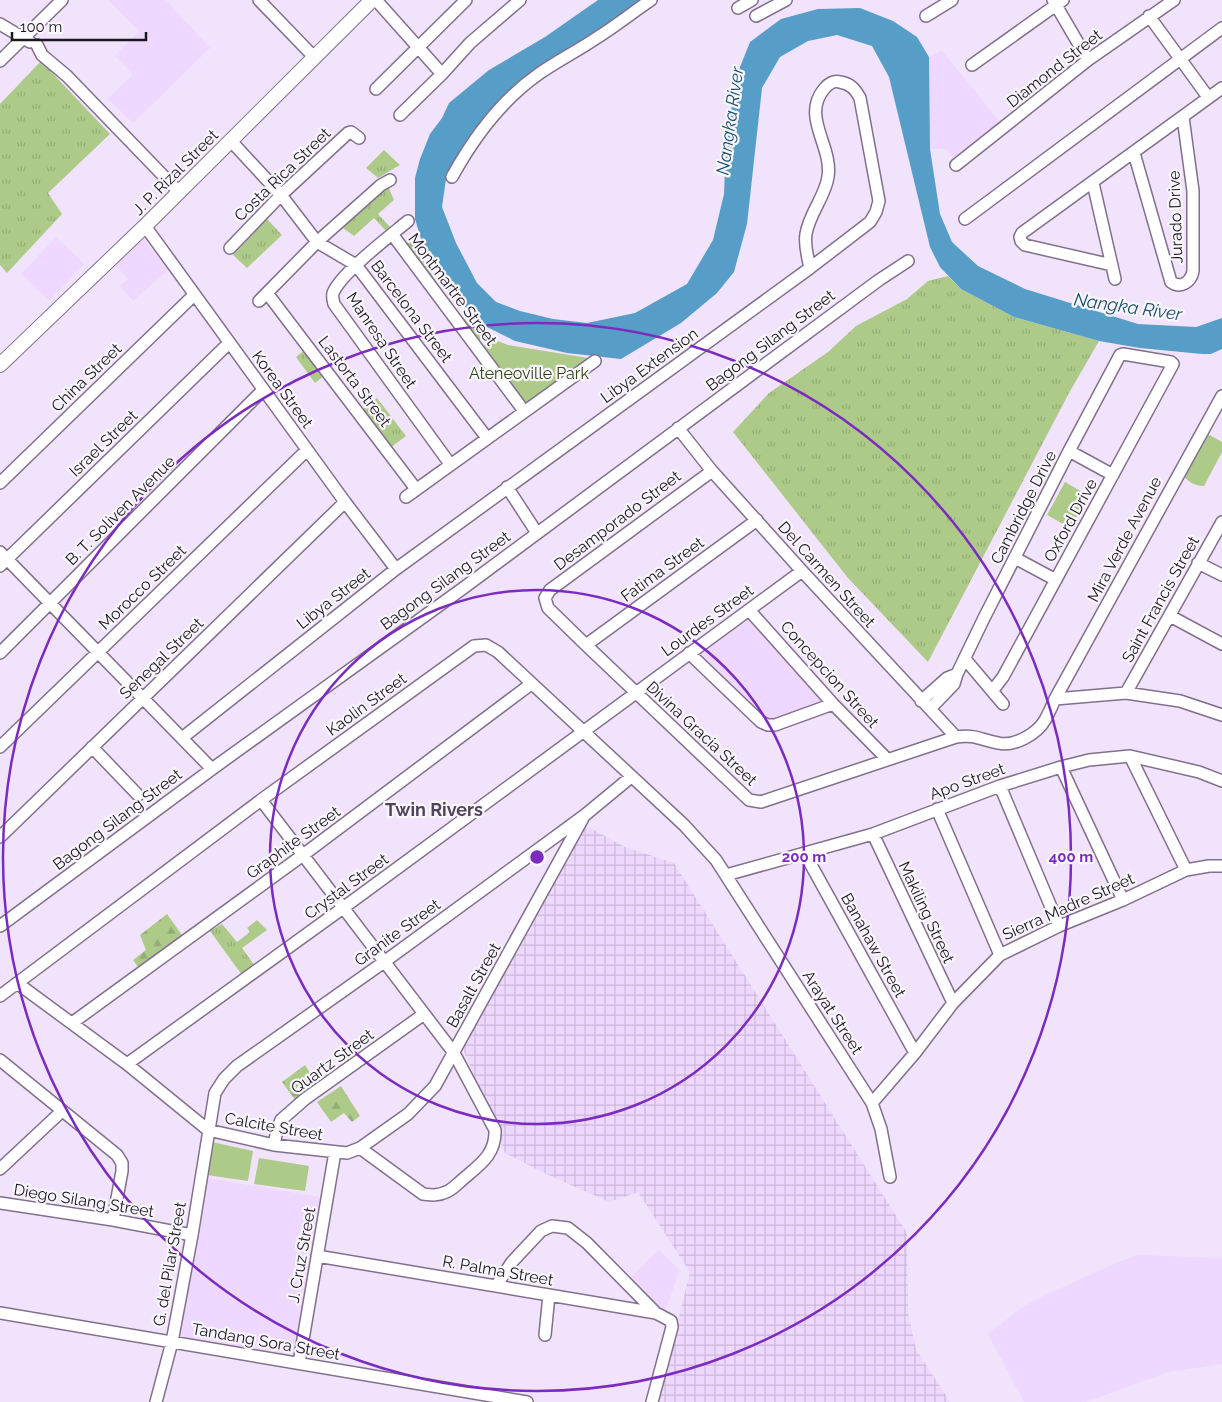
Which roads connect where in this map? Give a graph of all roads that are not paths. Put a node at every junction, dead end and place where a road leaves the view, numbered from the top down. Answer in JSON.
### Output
{"nodes":[{"id":1,"x":62,"y":0,"type":"edge"},
{"id":2,"x":372,"y":0,"type":"edge"},
{"id":3,"x":376,"y":0,"type":"edge"},
{"id":4,"x":466,"y":0,"type":"edge"},
{"id":5,"x":520,"y":0,"type":"edge"},
{"id":6,"x":651,"y":0,"type":"edge"},
{"id":7,"x":752,"y":0,"type":"edge"},
{"id":8,"x":786,"y":0,"type":"edge"},
{"id":9,"x":952,"y":0,"type":"edge"},
{"id":10,"x":1174,"y":0,"type":"edge"},
{"id":11,"x":266,"y":2,"type":"edge"},
{"id":12,"x":1057,"y":2,"type":"edge"},
{"id":13,"x":738,"y":8,"type":"dead end"},
{"id":14,"x":756,"y":16,"type":"dead end"},
{"id":15,"x":926,"y":16,"type":"dead end"},
{"id":16,"x":1149,"y":16,"type":"junction"},
{"id":17,"x":0,"y":24,"type":"edge"},
{"id":18,"x":1222,"y":28,"type":"edge"},
{"id":19,"x":24,"y":38,"type":"junction"},
{"id":20,"x":419,"y":46,"type":"junction"},
{"id":21,"x":314,"y":57,"type":"junction"},
{"id":22,"x":1180,"y":59,"type":"junction"},
{"id":23,"x":1088,"y":60,"type":"junction"},
{"id":24,"x":0,"y":61,"type":"edge"},
{"id":25,"x":972,"y":65,"type":"dead end"},
{"id":26,"x":442,"y":74,"type":"junction"},
{"id":27,"x":1222,"y":88,"type":"edge"},
{"id":28,"x":376,"y":89,"type":"dead end"},
{"id":29,"x":1208,"y":97,"type":"junction"},
{"id":30,"x":400,"y":115,"type":"dead end"},
{"id":31,"x":1184,"y":117,"type":"junction"},
{"id":32,"x":359,"y":138,"type":"dead end"},
{"id":33,"x":231,"y":141,"type":"junction"},
{"id":34,"x":1134,"y":153,"type":"junction"},
{"id":35,"x":956,"y":165,"type":"dead end"},
{"id":36,"x":452,"y":177,"type":"dead end"},
{"id":37,"x":390,"y":180,"type":"dead end"},
{"id":38,"x":1093,"y":183,"type":"junction"},
{"id":39,"x":179,"y":192,"type":"junction"},
{"id":40,"x":281,"y":195,"type":"junction"},
{"id":41,"x":966,"y":219,"type":"dead end"},
{"id":42,"x":408,"y":221,"type":"dead end"},
{"id":43,"x":145,"y":226,"type":"junction"},
{"id":44,"x":392,"y":234,"type":"junction"},
{"id":45,"x":317,"y":242,"type":"junction"},
{"id":46,"x":230,"y":248,"type":"dead end"},
{"id":47,"x":908,"y":261,"type":"dead end"},
{"id":48,"x":356,"y":265,"type":"junction"},
{"id":49,"x":1112,"y":265,"type":"junction"},
{"id":50,"x":810,"y":268,"type":"junction"},
{"id":51,"x":1115,"y":279,"type":"dead end"},
{"id":52,"x":194,"y":295,"type":"junction"},
{"id":53,"x":229,"y":343,"type":"junction"},
{"id":54,"x":1120,"y":355,"type":"joint"},
{"id":55,"x":595,"y":361,"type":"dead end"},
{"id":56,"x":0,"y":365,"type":"edge"},
{"id":57,"x":263,"y":390,"type":"junction"},
{"id":58,"x":1222,"y":396,"type":"edge"},
{"id":59,"x":524,"y":411,"type":"junction"},
{"id":60,"x":678,"y":428,"type":"junction"},
{"id":61,"x":487,"y":438,"type":"junction"},
{"id":62,"x":307,"y":450,"type":"junction"},
{"id":63,"x":1069,"y":451,"type":"junction"},
{"id":64,"x":450,"y":464,"type":"junction"},
{"id":65,"x":712,"y":470,"type":"junction"},
{"id":66,"x":1113,"y":475,"type":"junction"},
{"id":67,"x":0,"y":483,"type":"edge"},
{"id":68,"x":507,"y":487,"type":"junction"},
{"id":69,"x":416,"y":489,"type":"junction"},
{"id":70,"x":406,"y":497,"type":"dead end"},
{"id":71,"x":345,"y":502,"type":"junction"},
{"id":72,"x":757,"y":520,"type":"junction"},
{"id":73,"x":1222,"y":522,"type":"edge"},
{"id":74,"x":537,"y":533,"type":"junction"},
{"id":75,"x":1015,"y":558,"type":"junction"},
{"id":76,"x":2,"y":559,"type":"edge"},
{"id":77,"x":1198,"y":563,"type":"junction"},
{"id":78,"x":396,"y":569,"type":"junction"},
{"id":79,"x":802,"y":571,"type":"junction"},
{"id":80,"x":1222,"y":575,"type":"edge"},
{"id":81,"x":1056,"y":580,"type":"junction"},
{"id":82,"x":544,"y":598,"type":"joint"},
{"id":83,"x":50,"y":603,"type":"junction"},
{"id":84,"x":749,"y":610,"type":"junction"},
{"id":85,"x":1170,"y":616,"type":"junction"},
{"id":86,"x":1222,"y":644,"type":"edge"},
{"id":87,"x":586,"y":645,"type":"junction"},
{"id":88,"x":98,"y":652,"type":"junction"},
{"id":89,"x":0,"y":653,"type":"edge"},
{"id":90,"x":689,"y":653,"type":"junction"},
{"id":91,"x":964,"y":659,"type":"junction"},
{"id":92,"x":531,"y":684,"type":"junction"},
{"id":93,"x":992,"y":690,"type":"junction"},
{"id":94,"x":1126,"y":692,"type":"junction"},
{"id":95,"x":634,"y":693,"type":"junction"},
{"id":96,"x":143,"y":698,"type":"junction"},
{"id":97,"x":1056,"y":699,"type":"junction"},
{"id":98,"x":833,"y":704,"type":"junction"},
{"id":99,"x":1003,"y":704,"type":"dead end"},
{"id":100,"x":926,"y":705,"type":"junction"},
{"id":101,"x":1222,"y":715,"type":"edge"},
{"id":102,"x":583,"y":731,"type":"junction"},
{"id":103,"x":956,"y":737,"type":"junction"},
{"id":104,"x":182,"y":738,"type":"junction"},
{"id":105,"x":0,"y":747,"type":"edge"},
{"id":106,"x":92,"y":747,"type":"junction"},
{"id":107,"x":1130,"y":756,"type":"junction"},
{"id":108,"x":887,"y":759,"type":"junction"},
{"id":109,"x":1061,"y":767,"type":"junction"},
{"id":110,"x":212,"y":769,"type":"junction"},
{"id":111,"x":631,"y":776,"type":"junction"},
{"id":112,"x":1222,"y":781,"type":"edge"},
{"id":113,"x":1000,"y":786,"type":"junction"},
{"id":114,"x":138,"y":796,"type":"dead end"},
{"id":115,"x":261,"y":800,"type":"junction"},
{"id":116,"x":937,"y":809,"type":"junction"},
{"id":117,"x":585,"y":814,"type":"junction"},
{"id":118,"x":873,"y":834,"type":"junction"},
{"id":119,"x":0,"y":837,"type":"edge"},
{"id":120,"x":805,"y":854,"type":"junction"},
{"id":121,"x":303,"y":855,"type":"junction"},
{"id":122,"x":1222,"y":866,"type":"edge"},
{"id":123,"x":1186,"y":870,"type":"junction"},
{"id":124,"x":726,"y":875,"type":"junction"},
{"id":125,"x":1123,"y":900,"type":"junction"},
{"id":126,"x":343,"y":908,"type":"junction"},
{"id":127,"x":0,"y":926,"type":"edge"},
{"id":128,"x":1059,"y":926,"type":"junction"},
{"id":129,"x":1000,"y":955,"type":"junction"},
{"id":130,"x":384,"y":962,"type":"junction"},
{"id":131,"x":17,"y":983,"type":"junction"},
{"id":132,"x":0,"y":996,"type":"edge"},
{"id":133,"x":953,"y":1004,"type":"junction"},
{"id":134,"x":424,"y":1014,"type":"junction"},
{"id":135,"x":72,"y":1024,"type":"junction"},
{"id":136,"x":915,"y":1053,"type":"junction"},
{"id":137,"x":454,"y":1054,"type":"junction"},
{"id":138,"x":0,"y":1061,"type":"edge"},
{"id":139,"x":127,"y":1064,"type":"junction"},
{"id":140,"x":872,"y":1103,"type":"junction"},
{"id":141,"x":62,"y":1111,"type":"junction"},
{"id":142,"x":208,"y":1130,"type":"junction"},
{"id":143,"x":274,"y":1144,"type":"junction"},
{"id":144,"x":360,"y":1148,"type":"junction"},
{"id":145,"x":335,"y":1152,"type":"junction"},
{"id":146,"x":0,"y":1169,"type":"edge"},
{"id":147,"x":890,"y":1177,"type":"dead end"},
{"id":148,"x":0,"y":1203,"type":"edge"},
{"id":149,"x":113,"y":1220,"type":"junction"},
{"id":150,"x":192,"y":1235,"type":"junction"},
{"id":151,"x":317,"y":1256,"type":"junction"},
{"id":152,"x":496,"y":1286,"type":"junction"},
{"id":153,"x":549,"y":1295,"type":"junction"},
{"id":154,"x":0,"y":1313,"type":"edge"},
{"id":155,"x":656,"y":1313,"type":"junction"},
{"id":156,"x":545,"y":1335,"type":"dead end"},
{"id":157,"x":172,"y":1342,"type":"junction"},
{"id":158,"x":299,"y":1363,"type":"junction"},
{"id":159,"x":156,"y":1402,"type":"edge"},
{"id":160,"x":527,"y":1402,"type":"edge"},
{"id":161,"x":652,"y":1402,"type":"edge"}],
"edges":[{"from":1,"to":19,"type":"street"},
{"from":2,"to":21,"type":"main road","name":"J. P. Rizal Street"},
{"from":3,"to":20,"type":"street"},
{"from":4,"to":20,"type":"street"},
{"from":5,"to":26,"type":"street"},
{"from":6,"to":36,"type":"street"},
{"from":7,"to":13,"type":"street"},
{"from":8,"to":14,"type":"street"},
{"from":9,"to":15,"type":"street"},
{"from":10,"to":16,"type":"street","name":"Diamond Street"},
{"from":11,"to":21,"type":"street"},
{"from":12,"to":23,"type":"street"},
{"from":12,"to":25,"type":"street"},
{"from":16,"to":22,"type":"street"},
{"from":16,"to":23,"type":"street","name":"Diamond Street"},
{"from":17,"to":19,"type":"street"},
{"from":18,"to":22,"type":"street"},
{"from":19,"to":24,"type":"street"},
{"from":19,"to":39,"type":"street"},
{"from":20,"to":26,"type":"street"},
{"from":20,"to":28,"type":"street"},
{"from":21,"to":33,"type":"main road","name":"J. P. Rizal Street"},
{"from":22,"to":29,"type":"street"},
{"from":22,"to":41,"type":"street"},
{"from":23,"to":35,"type":"street","name":"Diamond Street"},
{"from":26,"to":30,"type":"street"},
{"from":27,"to":29,"type":"street"},
{"from":29,"to":31,"type":"street"},
{"from":31,"to":34,"type":"street"},
{"from":31,"to":34,"type":"street","name":"Jurado Drive"},
{"from":32,"to":40,"type":"street","name":"Costa Rica Street"},
{"from":33,"to":39,"type":"main road","name":"J. P. Rizal Street"},
{"from":33,"to":40,"type":"street"},
{"from":34,"to":38,"type":"street"},
{"from":37,"to":45,"type":"street"},
{"from":38,"to":49,"type":"street"},
{"from":38,"to":49,"type":"street"},
{"from":39,"to":43,"type":"main road","name":"J. P. Rizal Street"},
{"from":40,"to":45,"type":"street"},
{"from":40,"to":46,"type":"street","name":"Costa Rica Street"},
{"from":42,"to":44,"type":"street","name":"Manresa Street"},
{"from":43,"to":52,"type":"street","name":"Korea Street"},
{"from":43,"to":56,"type":"main road","name":"J. P. Rizal Street"},
{"from":44,"to":48,"type":"street","name":"Manresa Street"},
{"from":44,"to":59,"type":"street","name":"Montmartre Street"},
{"from":45,"to":48,"type":"street","name":"Barcelona Street"},
{"from":45,"to":69,"type":"street","name":"Lastorta Street"},
{"from":47,"to":60,"type":"street","name":"Bagong Silang Street"},
{"from":48,"to":61,"type":"street","name":"Barcelona Street"},
{"from":48,"to":64,"type":"street","name":"Manresa Street"},
{"from":49,"to":51,"type":"street"},
{"from":50,"to":50,"type":"street","name":"Libya Extension"},
{"from":50,"to":68,"type":"street","name":"Libya Extension"},
{"from":52,"to":53,"type":"street","name":"Korea Street"},
{"from":52,"to":67,"type":"street","name":"China Street"},
{"from":53,"to":57,"type":"street","name":"Korea Street"},
{"from":53,"to":76,"type":"street","name":"Israel Street"},
{"from":54,"to":63,"type":"street","name":"Cambridge Drive"},
{"from":54,"to":66,"type":"street","name":"Oxford Drive"},
{"from":55,"to":59,"type":"street"},
{"from":57,"to":62,"type":"street","name":"Korea Street"},
{"from":57,"to":83,"type":"street","name":"B. T. Soliven Avenue"},
{"from":58,"to":97,"type":"street","name":"Mira Verde Avenue"},
{"from":59,"to":61,"type":"street"},
{"from":60,"to":65,"type":"street","name":"Del Carmen Street"},
{"from":60,"to":74,"type":"street","name":"Bagong Silang Street"},
{"from":61,"to":64,"type":"street"},
{"from":62,"to":71,"type":"street","name":"Korea Street"},
{"from":62,"to":88,"type":"street","name":"Morocco Street"},
{"from":63,"to":66,"type":"street"},
{"from":63,"to":75,"type":"street","name":"Cambridge Drive"},
{"from":64,"to":69,"type":"street"},
{"from":65,"to":72,"type":"street","name":"Del Carmen Street"},
{"from":65,"to":82,"type":"street","name":"Desamporado Street"},
{"from":66,"to":81,"type":"street","name":"Oxford Drive"},
{"from":68,"to":74,"type":"street"},
{"from":68,"to":78,"type":"street","name":"Libya Street"},
{"from":69,"to":70,"type":"street"},
{"from":71,"to":78,"type":"street","name":"Korea Street"},
{"from":71,"to":96,"type":"street","name":"Senegal Street"},
{"from":72,"to":79,"type":"street","name":"Del Carmen Street"},
{"from":72,"to":87,"type":"street","name":"Fatima Street"},
{"from":73,"to":77,"type":"street","name":"Saint Francis Street"},
{"from":74,"to":110,"type":"street","name":"Bagong Silang Street"},
{"from":75,"to":81,"type":"street"},
{"from":75,"to":91,"type":"street","name":"Cambridge Drive"},
{"from":76,"to":83,"type":"street"},
{"from":77,"to":80,"type":"street"},
{"from":77,"to":85,"type":"street","name":"Saint Francis Street"},
{"from":78,"to":104,"type":"street","name":"Libya Street"},
{"from":79,"to":84,"type":"street","name":"Lourdes Street"},
{"from":79,"to":100,"type":"street","name":"Del Carmen Street"},
{"from":81,"to":93,"type":"street","name":"Oxford Drive"},
{"from":82,"to":87,"type":"street","name":"Divina Gracia Street"},
{"from":83,"to":88,"type":"street"},
{"from":83,"to":89,"type":"street","name":"B. T. Soliven Avenue"},
{"from":84,"to":90,"type":"street","name":"Lourdes Street"},
{"from":84,"to":98,"type":"street","name":"Concepcion Street"},
{"from":85,"to":86,"type":"street"},
{"from":85,"to":94,"type":"street","name":"Saint Francis Street"},
{"from":87,"to":95,"type":"street","name":"Divina Gracia Street"},
{"from":88,"to":96,"type":"street"},
{"from":88,"to":105,"type":"street","name":"Morocco Street"},
{"from":90,"to":95,"type":"street","name":"Lourdes Street"},
{"from":90,"to":98,"type":"street"},
{"from":91,"to":93,"type":"street"},
{"from":91,"to":100,"type":"street","name":"Cambridge Drive"},
{"from":92,"to":102,"type":"street","name":"Kaolin Street"},
{"from":92,"to":115,"type":"street","name":"Kaolin Street"},
{"from":92,"to":121,"type":"street","name":"Graphite Street"},
{"from":93,"to":99,"type":"street"},
{"from":94,"to":97,"type":"street"},
{"from":94,"to":101,"type":"street"},
{"from":95,"to":102,"type":"street","name":"Lourdes Street"},
{"from":95,"to":108,"type":"street","name":"Divina Gracia Street"},
{"from":96,"to":104,"type":"street"},
{"from":96,"to":106,"type":"street","name":"Senegal Street"},
{"from":97,"to":103,"type":"street","name":"Mira Verde Avenue"},
{"from":98,"to":108,"type":"street","name":"Concepcion Street"},
{"from":100,"to":103,"type":"street","name":"Del Carmen Street"},
{"from":102,"to":111,"type":"street","name":"Kaolin Street"},
{"from":102,"to":126,"type":"street","name":"Crystal Street"},
{"from":103,"to":108,"type":"street","name":"Divina Gracia Street"},
{"from":104,"to":110,"type":"street"},
{"from":106,"to":114,"type":"street"},
{"from":106,"to":119,"type":"street","name":"Senegal Street"},
{"from":107,"to":109,"type":"street","name":"Apo Street"},
{"from":107,"to":112,"type":"street","name":"Apo Street"},
{"from":107,"to":123,"type":"street"},
{"from":109,"to":113,"type":"street","name":"Apo Street"},
{"from":109,"to":125,"type":"street"},
{"from":110,"to":127,"type":"street","name":"Bagong Silang Street"},
{"from":111,"to":117,"type":"street","name":"Granite Street"},
{"from":111,"to":124,"type":"street","name":"Kaolin Street"},
{"from":113,"to":116,"type":"street","name":"Apo Street"},
{"from":113,"to":128,"type":"street"},
{"from":115,"to":121,"type":"street"},
{"from":115,"to":131,"type":"street","name":"Kaolin Street"},
{"from":116,"to":118,"type":"street","name":"Apo Street"},
{"from":116,"to":129,"type":"street"},
{"from":117,"to":130,"type":"street","name":"Granite Street"},
{"from":117,"to":137,"type":"street","name":"Basalt Street"},
{"from":118,"to":120,"type":"street","name":"Apo Street"},
{"from":118,"to":133,"type":"street","name":"Makiling Street"},
{"from":120,"to":124,"type":"street","name":"Apo Street"},
{"from":120,"to":136,"type":"street","name":"Banahaw Street"},
{"from":121,"to":126,"type":"street"},
{"from":121,"to":135,"type":"street","name":"Graphite Street"},
{"from":122,"to":123,"type":"street","name":"Sierra Madre Street"},
{"from":123,"to":125,"type":"street","name":"Sierra Madre Street"},
{"from":124,"to":140,"type":"street","name":"Arayat Street"},
{"from":125,"to":128,"type":"street","name":"Sierra Madre Street"},
{"from":126,"to":130,"type":"street"},
{"from":126,"to":139,"type":"street","name":"Crystal Street"},
{"from":128,"to":129,"type":"street","name":"Sierra Madre Street"},
{"from":129,"to":133,"type":"street","name":"Sierra Madre Street"},
{"from":130,"to":134,"type":"street"},
{"from":130,"to":142,"type":"street","name":"Granite Street"},
{"from":131,"to":132,"type":"street","name":"Kaolin Street"},
{"from":131,"to":135,"type":"street","name":"Calcite Street"},
{"from":133,"to":136,"type":"street","name":"Sierra Madre Street"},
{"from":134,"to":137,"type":"street"},
{"from":134,"to":143,"type":"street","name":"Quartz Street"},
{"from":135,"to":139,"type":"street","name":"Calcite Street"},
{"from":136,"to":140,"type":"street","name":"Sierra Madre Street"},
{"from":137,"to":144,"type":"street","name":"Basalt Street"},
{"from":137,"to":144,"type":"street"},
{"from":138,"to":141,"type":"street"},
{"from":139,"to":142,"type":"street","name":"Calcite Street"},
{"from":140,"to":147,"type":"street","name":"Arayat Street"},
{"from":141,"to":146,"type":"street"},
{"from":141,"to":149,"type":"street"},
{"from":142,"to":143,"type":"street","name":"Calcite Street"},
{"from":142,"to":150,"type":"street","name":"G. del Pilar Street"},
{"from":143,"to":145,"type":"street","name":"Calcite Street"},
{"from":144,"to":145,"type":"street","name":"Calcite Street"},
{"from":145,"to":151,"type":"street","name":"J. Cruz Street"},
{"from":148,"to":149,"type":"street","name":"Diego Silang Street"},
{"from":149,"to":150,"type":"street","name":"Diego Silang Street"},
{"from":150,"to":157,"type":"street","name":"G. del Pilar Street"},
{"from":151,"to":152,"type":"street","name":"R. Palma Street"},
{"from":151,"to":158,"type":"street","name":"J. Cruz Street"},
{"from":152,"to":153,"type":"street","name":"R. Palma Street"},
{"from":152,"to":155,"type":"street"},
{"from":153,"to":155,"type":"street","name":"R. Palma Street"},
{"from":153,"to":156,"type":"street"},
{"from":154,"to":157,"type":"street","name":"Tandang Sora Street"},
{"from":155,"to":161,"type":"street","name":"R. Palma Street"},
{"from":157,"to":158,"type":"street","name":"Tandang Sora Street"},
{"from":157,"to":159,"type":"street","name":"G. del Pilar Street"},
{"from":158,"to":160,"type":"street","name":"Tandang Sora Street"}]}
